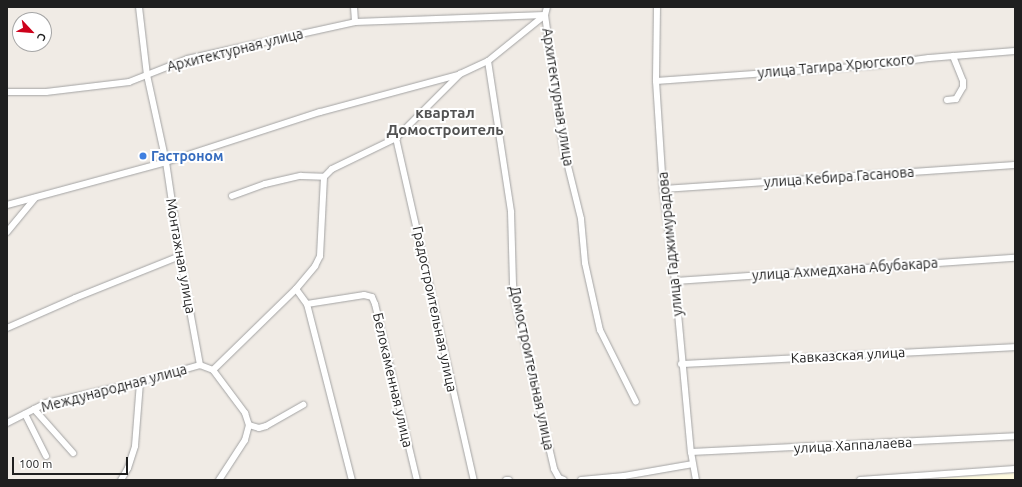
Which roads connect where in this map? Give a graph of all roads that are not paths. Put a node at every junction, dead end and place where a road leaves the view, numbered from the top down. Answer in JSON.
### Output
{"nodes":[{"id":1,"x":139,"y":7,"type":"edge"},
{"id":2,"x":354,"y":7,"type":"edge"},
{"id":3,"x":546,"y":7,"type":"edge"},
{"id":4,"x":657,"y":7,"type":"edge"},
{"id":5,"x":545,"y":15,"type":"junction"},
{"id":6,"x":355,"y":22,"type":"junction"},
{"id":7,"x":1015,"y":50,"type":"edge"},
{"id":8,"x":953,"y":56,"type":"junction"},
{"id":9,"x":488,"y":61,"type":"junction"},
{"id":10,"x":460,"y":74,"type":"junction"},
{"id":11,"x":147,"y":75,"type":"junction"},
{"id":12,"x":656,"y":80,"type":"junction"},
{"id":13,"x":7,"y":92,"type":"edge"},
{"id":14,"x":947,"y":100,"type":"dead end"},
{"id":15,"x":396,"y":138,"type":"junction"},
{"id":16,"x":166,"y":162,"type":"junction"},
{"id":17,"x":1015,"y":165,"type":"edge"},
{"id":18,"x":324,"y":177,"type":"junction"},
{"id":19,"x":663,"y":189,"type":"junction"},
{"id":20,"x":232,"y":196,"type":"dead end"},
{"id":21,"x":35,"y":198,"type":"junction"},
{"id":22,"x":7,"y":205,"type":"edge"},
{"id":23,"x":7,"y":232,"type":"edge"},
{"id":24,"x":180,"y":256,"type":"junction"},
{"id":25,"x":1015,"y":258,"type":"edge"},
{"id":26,"x":675,"y":281,"type":"junction"},
{"id":27,"x":296,"y":289,"type":"junction"},
{"id":28,"x":307,"y":304,"type":"junction"},
{"id":29,"x":7,"y":328,"type":"edge"},
{"id":30,"x":1015,"y":347,"type":"edge"},
{"id":31,"x":681,"y":364,"type":"junction"},
{"id":32,"x":200,"y":365,"type":"junction"},
{"id":33,"x":213,"y":370,"type":"junction"},
{"id":34,"x":140,"y":382,"type":"junction"},
{"id":35,"x":636,"y":402,"type":"dead end"},
{"id":36,"x":303,"y":405,"type":"dead end"},
{"id":37,"x":34,"y":409,"type":"junction"},
{"id":38,"x":25,"y":414,"type":"junction"},
{"id":39,"x":7,"y":423,"type":"edge"},
{"id":40,"x":249,"y":425,"type":"junction"},
{"id":41,"x":1015,"y":436,"type":"edge"},
{"id":42,"x":691,"y":452,"type":"junction"},
{"id":43,"x":73,"y":453,"type":"dead end"},
{"id":44,"x":46,"y":456,"type":"dead end"},
{"id":45,"x":692,"y":464,"type":"junction"},
{"id":46,"x":1015,"y":469,"type":"edge"},
{"id":47,"x":928,"y":477,"type":"edge"},
{"id":48,"x":121,"y":480,"type":"edge"},
{"id":49,"x":219,"y":480,"type":"edge"},
{"id":50,"x":352,"y":480,"type":"edge"},
{"id":51,"x":418,"y":480,"type":"edge"},
{"id":52,"x":474,"y":480,"type":"edge"},
{"id":53,"x":506,"y":480,"type":"edge"},
{"id":54,"x":509,"y":480,"type":"edge"},
{"id":55,"x":564,"y":480,"type":"edge"},
{"id":56,"x":582,"y":480,"type":"edge"},
{"id":57,"x":696,"y":480,"type":"edge"},
{"id":58,"x":860,"y":480,"type":"edge"}],
"edges":[{"from":1,"to":11,"type":"street","name":"Монтажная улица"},
{"from":2,"to":6,"type":"street"},
{"from":3,"to":5,"type":"street"},
{"from":4,"to":12,"type":"street","name":"улица Гаджимурадова"},
{"from":5,"to":6,"type":"street","name":"Архитектурная улица"},
{"from":5,"to":9,"type":"street"},
{"from":5,"to":35,"type":"street","name":"Архитектурная улица"},
{"from":6,"to":11,"type":"street","name":"Архитектурная улица"},
{"from":7,"to":8,"type":"street","name":"улица Тагира Хрюгского"},
{"from":8,"to":12,"type":"street","name":"улица Тагира Хрюгского"},
{"from":8,"to":14,"type":"street"},
{"from":9,"to":10,"type":"street"},
{"from":9,"to":55,"type":"street","name":"Домостроительная улица"},
{"from":10,"to":15,"type":"street"},
{"from":10,"to":16,"type":"street"},
{"from":11,"to":13,"type":"street","name":"Архитектурная улица"},
{"from":11,"to":16,"type":"street","name":"Монтажная улица"},
{"from":12,"to":19,"type":"street","name":"улица Гаджимурадова"},
{"from":15,"to":18,"type":"street"},
{"from":15,"to":52,"type":"street","name":"Градостроительная улица"},
{"from":16,"to":21,"type":"street"},
{"from":16,"to":24,"type":"street","name":"Монтажная улица"},
{"from":17,"to":19,"type":"street","name":"улица Кебира Гасанова"},
{"from":18,"to":20,"type":"street"},
{"from":18,"to":27,"type":"street"},
{"from":19,"to":26,"type":"street","name":"улица Гаджимурадова"},
{"from":21,"to":22,"type":"street"},
{"from":21,"to":23,"type":"street"},
{"from":24,"to":29,"type":"street"},
{"from":24,"to":32,"type":"street","name":"Монтажная улица"},
{"from":25,"to":26,"type":"street","name":"улица Ахмедхана Абубакара"},
{"from":26,"to":31,"type":"street","name":"улица Гаджимурадова"},
{"from":27,"to":28,"type":"street"},
{"from":27,"to":33,"type":"street"},
{"from":28,"to":50,"type":"street"},
{"from":28,"to":51,"type":"street","name":"Белокаменная улица"},
{"from":30,"to":31,"type":"street","name":"Кавказская улица"},
{"from":31,"to":42,"type":"street","name":"улица Гаджимурадова"},
{"from":32,"to":33,"type":"street"},
{"from":32,"to":34,"type":"street","name":"Международная улица"},
{"from":33,"to":40,"type":"street"},
{"from":34,"to":37,"type":"street","name":"Международная улица"},
{"from":34,"to":48,"type":"street"},
{"from":36,"to":40,"type":"street"},
{"from":37,"to":38,"type":"street","name":"Международная улица"},
{"from":37,"to":43,"type":"street"},
{"from":38,"to":39,"type":"street","name":"Международная улица"},
{"from":38,"to":44,"type":"street"},
{"from":40,"to":49,"type":"street"},
{"from":41,"to":42,"type":"street","name":"улица Хаппалаева"},
{"from":42,"to":45,"type":"street","name":"улица Гаджимурадова"},
{"from":45,"to":56,"type":"street"},
{"from":45,"to":57,"type":"street","name":"улица Гаджимурадова"},
{"from":46,"to":47,"type":"street"},
{"from":47,"to":58,"type":"street"},
{"from":53,"to":54,"type":"street"}]}
